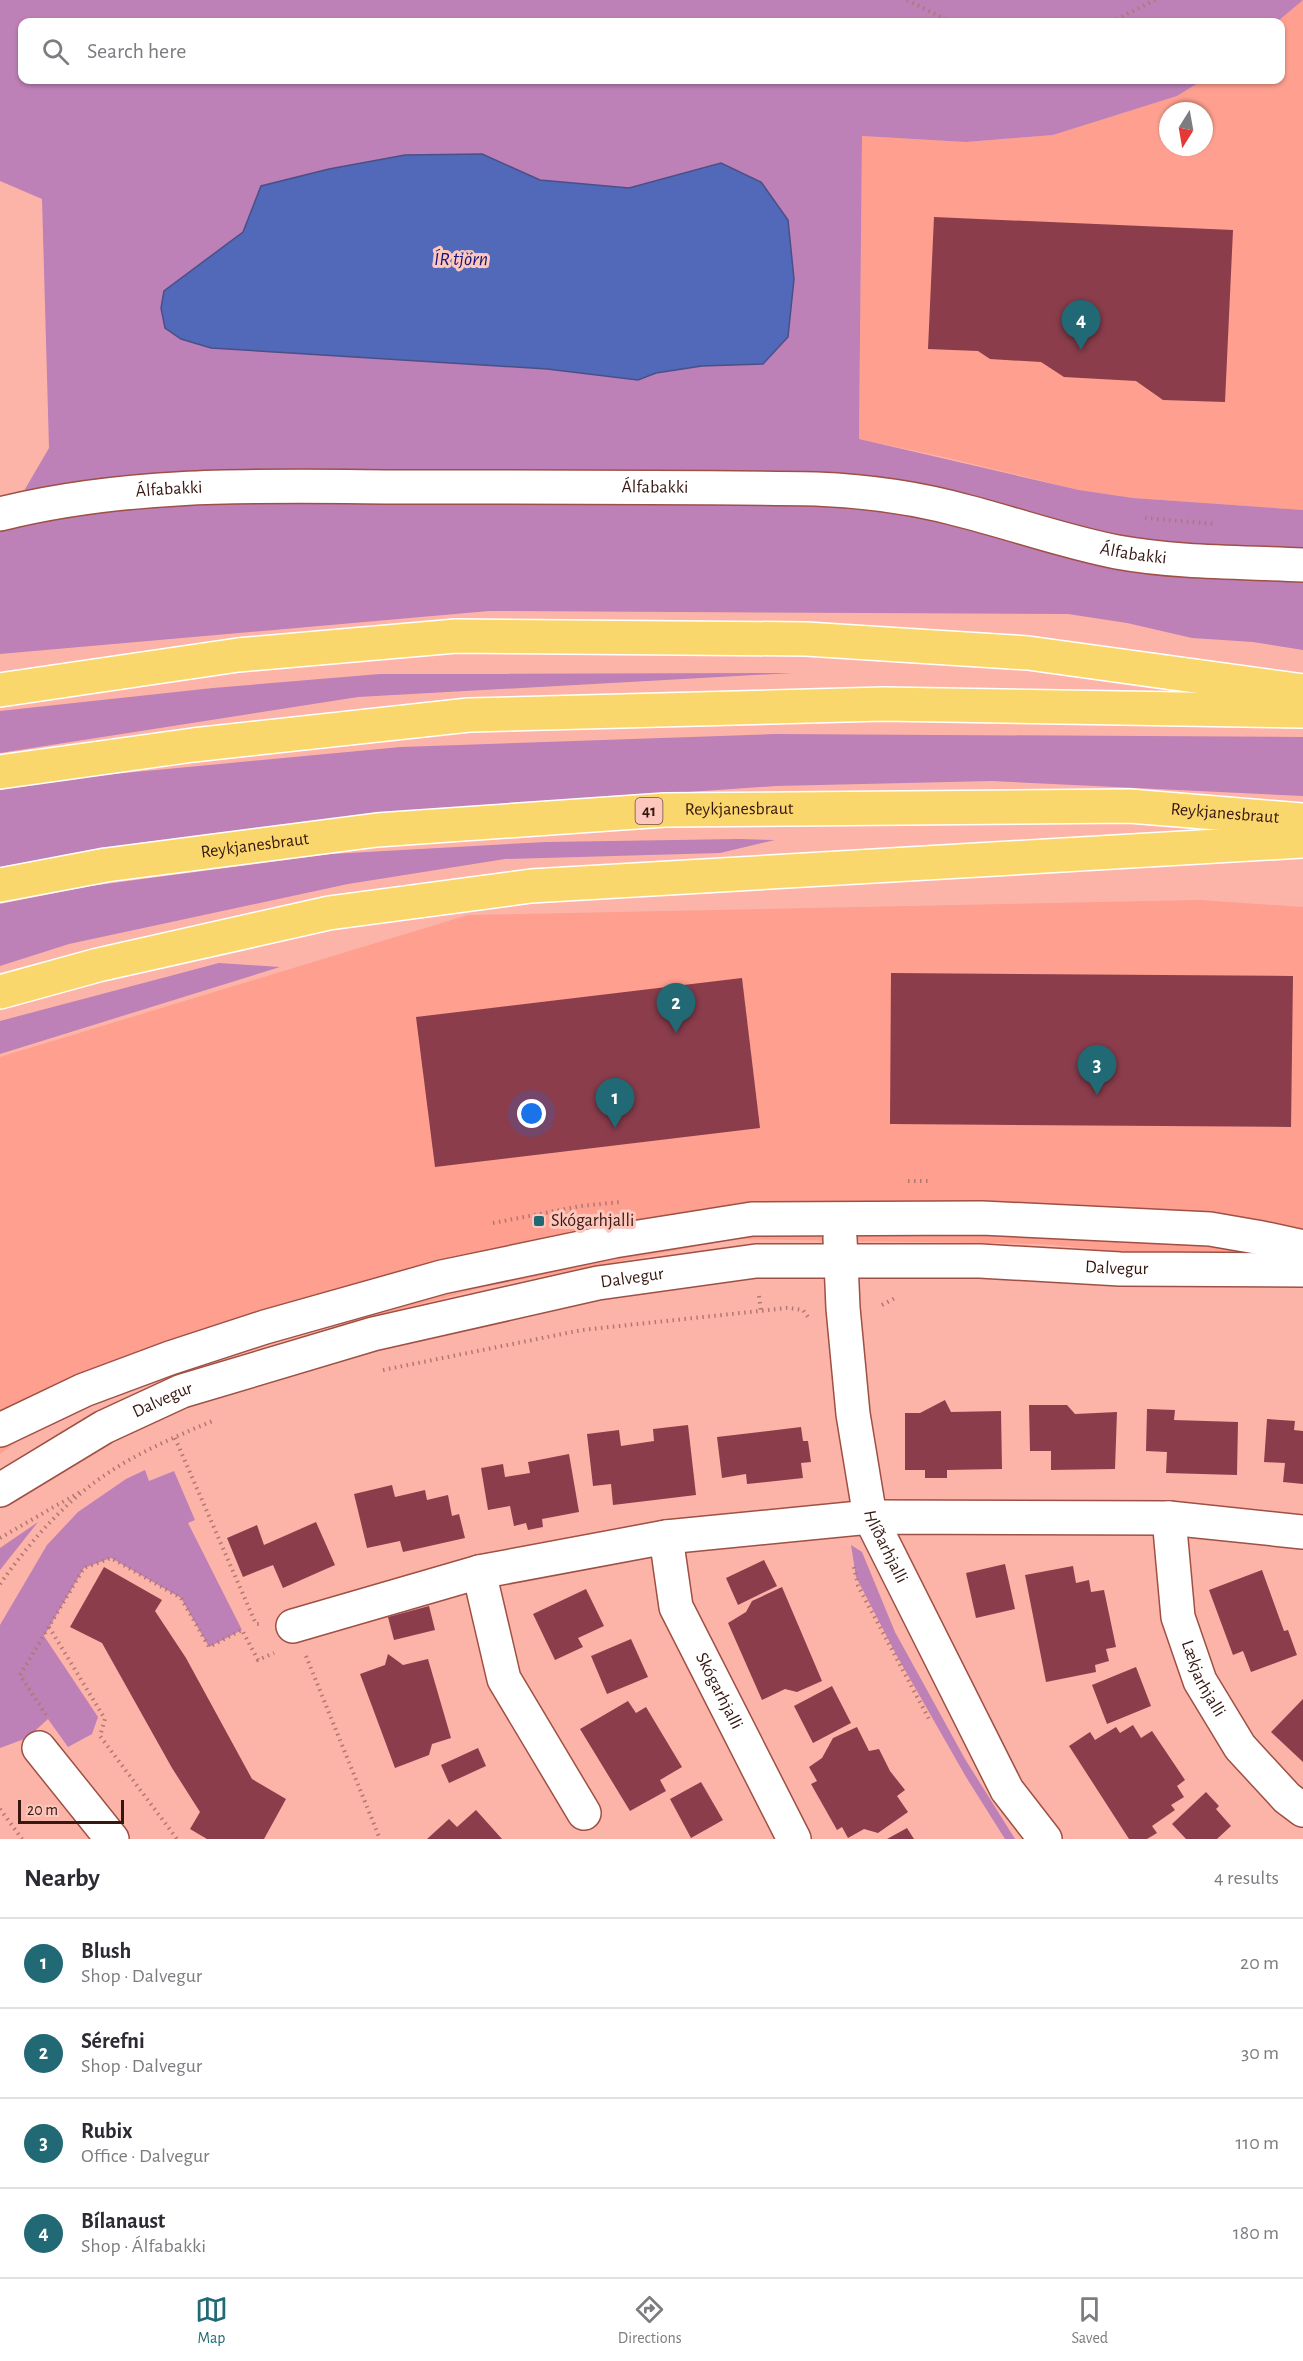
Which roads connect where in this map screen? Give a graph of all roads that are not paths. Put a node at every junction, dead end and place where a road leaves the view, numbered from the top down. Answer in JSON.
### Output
{"nodes":[{"id":1,"x":0,"y":514,"type":"edge"},
{"id":2,"x":1303,"y":565,"type":"edge"},
{"id":3,"x":0,"y":675,"type":"edge"},
{"id":4,"x":88,"y":677,"type":"junction"},
{"id":5,"x":0,"y":690,"type":"edge"},
{"id":6,"x":1303,"y":691,"type":"edge"},
{"id":7,"x":1303,"y":711,"type":"edge"},
{"id":8,"x":0,"y":772,"type":"edge"},
{"id":9,"x":1303,"y":820,"type":"edge"},
{"id":10,"x":1303,"y":841,"type":"edge"},
{"id":11,"x":0,"y":885,"type":"edge"},
{"id":12,"x":0,"y":992,"type":"edge"},
{"id":13,"x":839,"y":1218,"type":"junction"},
{"id":14,"x":1303,"y":1247,"type":"edge"},
{"id":15,"x":840,"y":1260,"type":"junction"},
{"id":16,"x":1303,"y":1270,"type":"edge"},
{"id":17,"x":0,"y":1430,"type":"edge"},
{"id":18,"x":0,"y":1490,"type":"edge"},
{"id":19,"x":870,"y":1517,"type":"junction"},
{"id":20,"x":1169,"y":1518,"type":"junction"},
{"id":21,"x":1303,"y":1532,"type":"edge"},
{"id":22,"x":666,"y":1537,"type":"junction"},
{"id":23,"x":479,"y":1572,"type":"junction"},
{"id":24,"x":286,"y":1638,"type":"road end"},
{"id":25,"x":44,"y":1733,"type":"road end"},
{"id":26,"x":1303,"y":1810,"type":"edge"},
{"id":27,"x":584,"y":1812,"type":"dead end"},
{"id":28,"x":112,"y":1839,"type":"edge"},
{"id":29,"x":794,"y":1839,"type":"edge"},
{"id":30,"x":1045,"y":1839,"type":"edge"}],
"edges":[{"from":1,"to":2,"type":"street","name":"Álfabakki"},
{"from":3,"to":4,"type":"highway"},
{"from":4,"to":5,"type":"highway"},
{"from":4,"to":6,"type":"highway"},
{"from":7,"to":8,"type":"highway"},
{"from":9,"to":11,"type":"highway","name":"Reykjanesbraut","number":"41"},
{"from":10,"to":12,"type":"highway"},
{"from":13,"to":14,"type":"street","name":"Dalvegur"},
{"from":13,"to":15,"type":"street","name":"Hlíðarhjalli"},
{"from":13,"to":17,"type":"street","name":"Dalvegur"},
{"from":15,"to":16,"type":"street","name":"Dalvegur"},
{"from":15,"to":18,"type":"street","name":"Dalvegur"},
{"from":15,"to":19,"type":"street","name":"Hlíðarhjalli"},
{"from":19,"to":20,"type":"street"},
{"from":19,"to":22,"type":"street"},
{"from":19,"to":30,"type":"street","name":"Hlíðarhjalli"},
{"from":20,"to":21,"type":"street"},
{"from":20,"to":26,"type":"street","name":"Lækjarhjalli"},
{"from":22,"to":23,"type":"street"},
{"from":22,"to":29,"type":"street","name":"Skógarhjalli"},
{"from":23,"to":24,"type":"street"},
{"from":23,"to":27,"type":"street"},
{"from":25,"to":28,"type":"street"}]}
